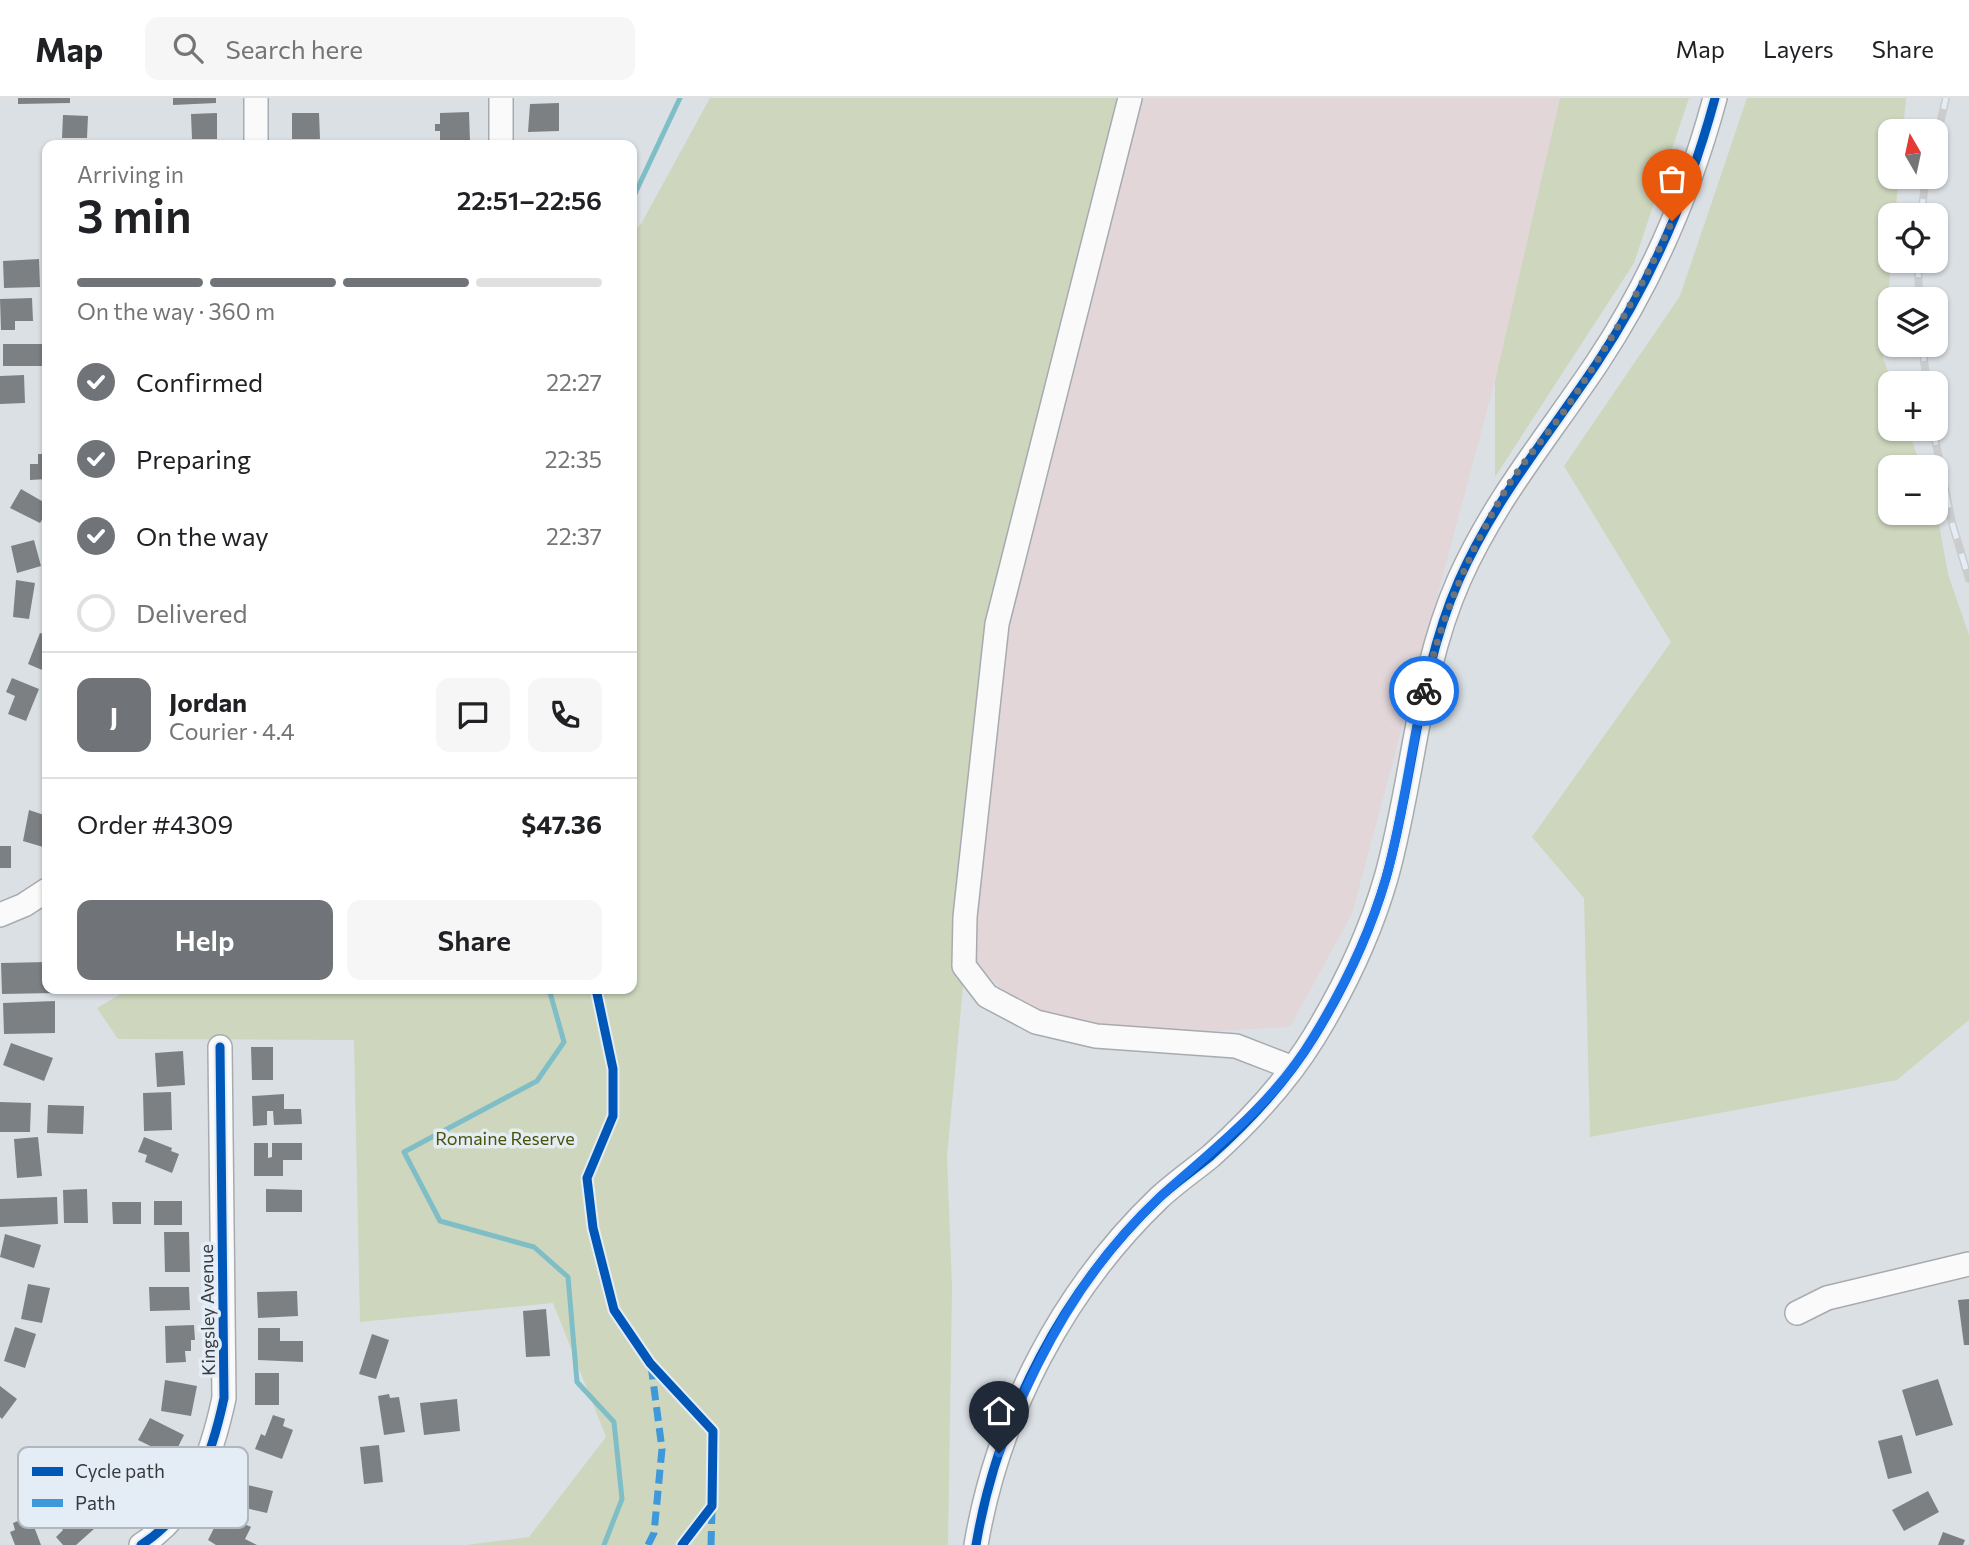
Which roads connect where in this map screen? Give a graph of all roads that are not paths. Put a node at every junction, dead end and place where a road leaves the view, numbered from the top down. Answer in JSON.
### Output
{"nodes":[{"id":1,"x":256,"y":98,"type":"edge"},
{"id":2,"x":501,"y":98,"type":"edge"},
{"id":3,"x":1130,"y":98,"type":"edge"},
{"id":4,"x":1139,"y":98,"type":"edge"},
{"id":5,"x":1715,"y":98,"type":"edge"},
{"id":6,"x":256,"y":140,"type":"edge"},
{"id":7,"x":501,"y":140,"type":"edge"},
{"id":8,"x":1118,"y":145,"type":"junction"},
{"id":9,"x":42,"y":893,"type":"edge"},
{"id":10,"x":0,"y":915,"type":"edge"},
{"id":11,"x":220,"y":1047,"type":"dead end"},
{"id":12,"x":1293,"y":1068,"type":"junction"},
{"id":13,"x":1969,"y":1264,"type":"edge"},
{"id":14,"x":1797,"y":1313,"type":"dead end"},
{"id":15,"x":213,"y":1447,"type":"edge"},
{"id":16,"x":159,"y":1528,"type":"edge"},
{"id":17,"x":141,"y":1545,"type":"edge"},
{"id":18,"x":976,"y":1545,"type":"edge"}],
"edges":[{"from":1,"to":6,"type":"street"},
{"from":2,"to":7,"type":"street"},
{"from":3,"to":8,"type":"street"},
{"from":4,"to":8,"type":"street"},
{"from":5,"to":12,"type":"street"},
{"from":8,"to":12,"type":"street"},
{"from":9,"to":10,"type":"street"},
{"from":11,"to":15,"type":"street","name":"Kingsley Avenue"},
{"from":12,"to":18,"type":"street"},
{"from":13,"to":14,"type":"street"},
{"from":16,"to":17,"type":"street","name":"Kingsley Avenue"}]}
